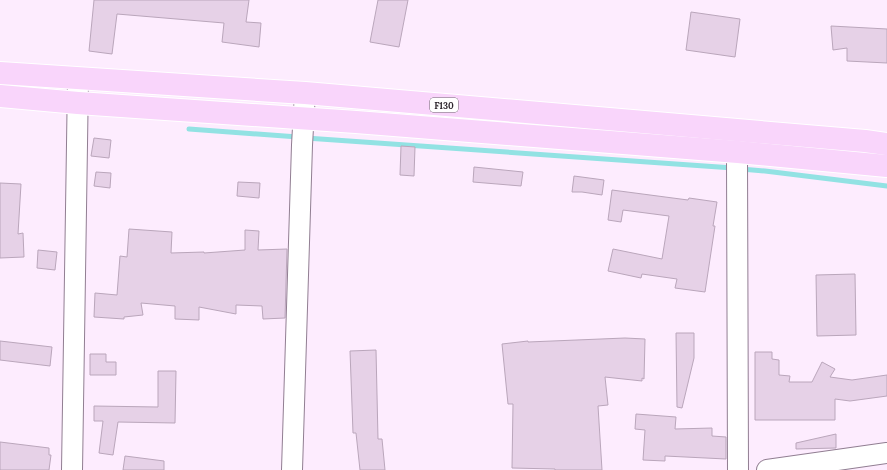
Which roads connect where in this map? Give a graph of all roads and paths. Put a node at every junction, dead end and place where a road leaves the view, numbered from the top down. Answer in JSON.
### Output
{"nodes":[{"id":1,"x":0,"y":73,"type":"edge"},
{"id":2,"x":78,"y":79,"type":"junction"},
{"id":3,"x":305,"y":93,"type":"junction"},
{"id":4,"x":0,"y":96,"type":"edge"},
{"id":5,"x":78,"y":103,"type":"junction"},
{"id":6,"x":303,"y":131,"type":"junction"},
{"id":7,"x":887,"y":144,"type":"edge"},
{"id":8,"x":738,"y":147,"type":"junction"},
{"id":9,"x":887,"y":166,"type":"edge"},
{"id":10,"x":887,"y":453,"type":"edge"},
{"id":11,"x":72,"y":470,"type":"edge"},
{"id":12,"x":292,"y":470,"type":"edge"},
{"id":13,"x":738,"y":470,"type":"edge"},
{"id":14,"x":767,"y":470,"type":"edge"}],
"edges":[{"from":1,"to":2,"type":"main road","number":"F130"},
{"from":2,"to":3,"type":"main road","number":"F130"},
{"from":2,"to":5,"type":"street"},
{"from":3,"to":6,"type":"street"},
{"from":3,"to":8,"type":"main road","number":"F130"},
{"from":4,"to":5,"type":"main road","number":"F130"},
{"from":5,"to":6,"type":"main road","number":"F130"},
{"from":5,"to":11,"type":"street"},
{"from":6,"to":8,"type":"main road","number":"F130"},
{"from":6,"to":12,"type":"street"},
{"from":7,"to":8,"type":"main road","number":"F130"},
{"from":8,"to":9,"type":"main road","number":"F130"},
{"from":8,"to":13,"type":"street"},
{"from":10,"to":14,"type":"street"}]}
